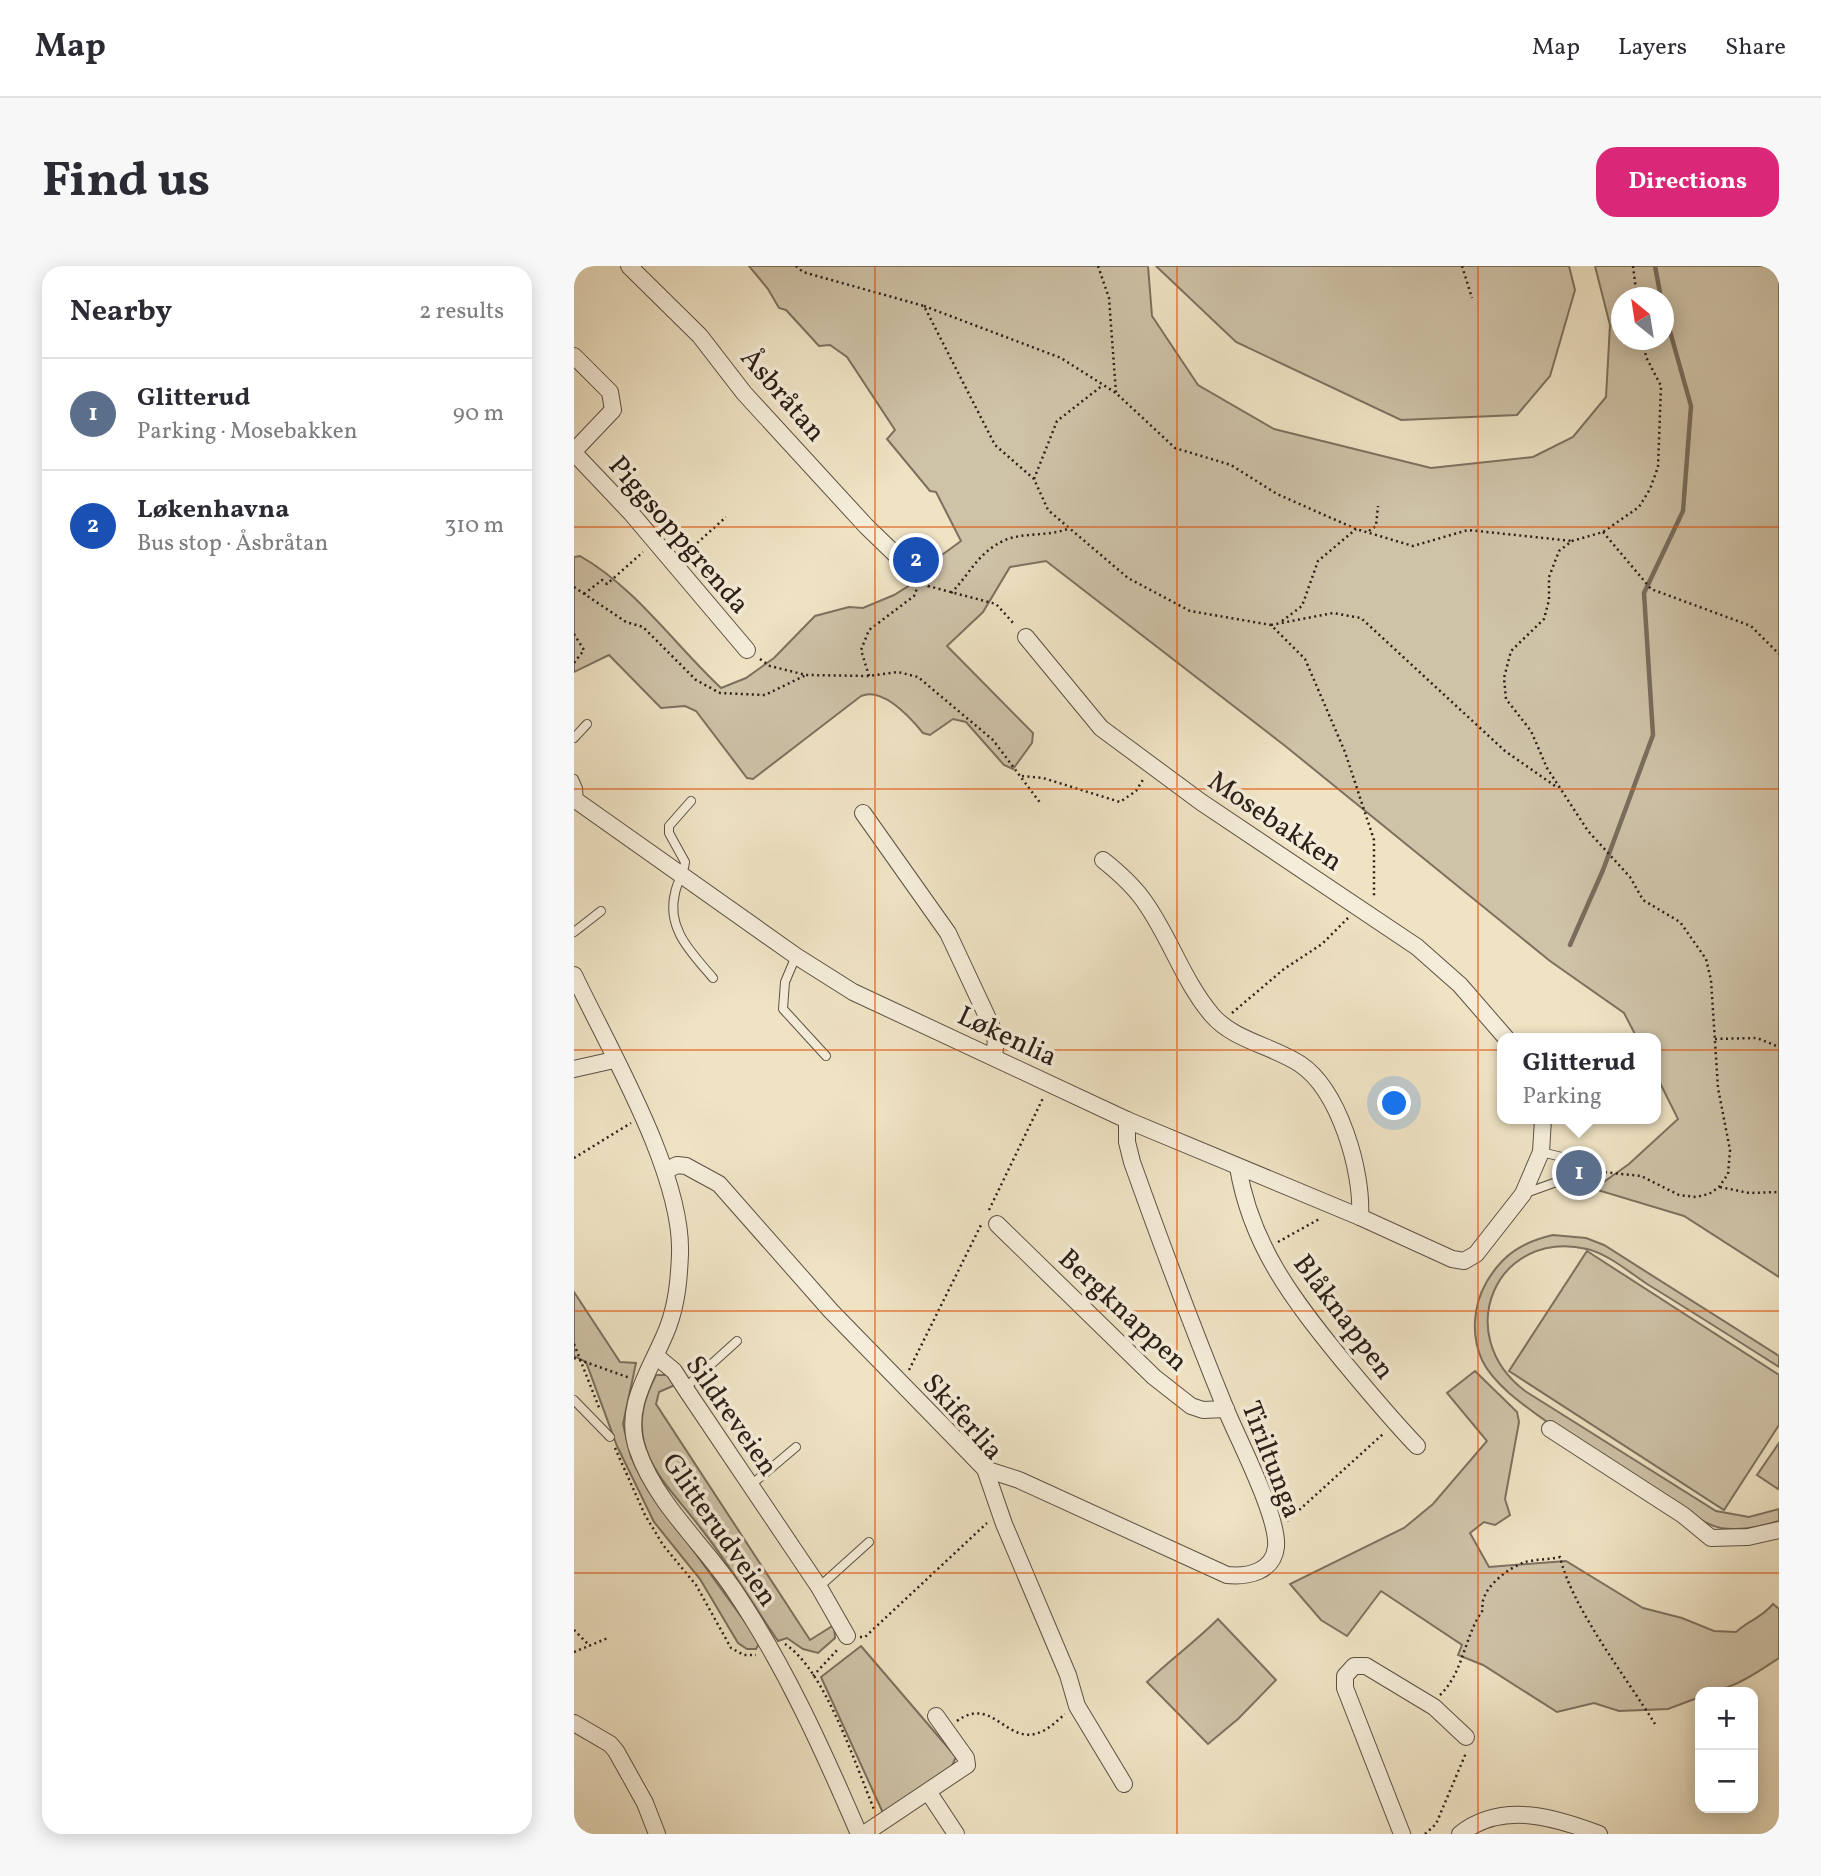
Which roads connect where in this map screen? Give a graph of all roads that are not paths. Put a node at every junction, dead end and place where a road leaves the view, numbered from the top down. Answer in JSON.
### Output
{"nodes":[{"id":1,"x":629,"y":266,"type":"edge"},
{"id":2,"x":574,"y":355,"type":"edge"},
{"id":3,"x":574,"y":452,"type":"edge"},
{"id":4,"x":898,"y":557,"type":"road end"},
{"id":5,"x":1026,"y":637,"type":"road end"},
{"id":6,"x":747,"y":650,"type":"road end"},
{"id":7,"x":587,"y":724,"type":"dead end"},
{"id":8,"x":574,"y":738,"type":"edge"},
{"id":9,"x":574,"y":779,"type":"edge"},
{"id":10,"x":576,"y":801,"type":"edge"},
{"id":11,"x":691,"y":802,"type":"dead end"},
{"id":12,"x":863,"y":813,"type":"dead end"},
{"id":13,"x":1103,"y":860,"type":"dead end"},
{"id":14,"x":680,"y":875,"type":"junction"},
{"id":15,"x":601,"y":911,"type":"dead end"},
{"id":16,"x":574,"y":932,"type":"edge"},
{"id":17,"x":796,"y":956,"type":"junction"},
{"id":18,"x":574,"y":975,"type":"edge"},
{"id":19,"x":713,"y":978,"type":"dead end"},
{"id":20,"x":1501,"y":1033,"type":"edge"},
{"id":21,"x":994,"y":1055,"type":"junction"},
{"id":22,"x":826,"y":1056,"type":"dead end"},
{"id":23,"x":614,"y":1060,"type":"junction"},
{"id":24,"x":574,"y":1069,"type":"edge"},
{"id":25,"x":1127,"y":1120,"type":"junction"},
{"id":26,"x":1543,"y":1124,"type":"edge"},
{"id":27,"x":1541,"y":1152,"type":"junction"},
{"id":28,"x":1238,"y":1167,"type":"junction"},
{"id":29,"x":665,"y":1171,"type":"junction"},
{"id":30,"x":1523,"y":1194,"type":"junction"},
{"id":31,"x":1360,"y":1217,"type":"junction"},
{"id":32,"x":997,"y":1224,"type":"dead end"},
{"id":33,"x":737,"y":1341,"type":"dead end"},
{"id":34,"x":656,"y":1356,"type":"junction"},
{"id":35,"x":685,"y":1388,"type":"junction"},
{"id":36,"x":574,"y":1400,"type":"edge"},
{"id":37,"x":1226,"y":1409,"type":"junction"},
{"id":38,"x":1550,"y":1429,"type":"dead end"},
{"id":39,"x":610,"y":1437,"type":"road end"},
{"id":40,"x":1417,"y":1446,"type":"dead end"},
{"id":41,"x":796,"y":1447,"type":"dead end"},
{"id":42,"x":985,"y":1469,"type":"junction"},
{"id":43,"x":751,"y":1485,"type":"junction"},
{"id":44,"x":1779,"y":1530,"type":"edge"},
{"id":45,"x":869,"y":1542,"type":"dead end"},
{"id":46,"x":819,"y":1587,"type":"junction"},
{"id":47,"x":847,"y":1636,"type":"road end"},
{"id":48,"x":936,"y":1716,"type":"dead end"},
{"id":49,"x":575,"y":1726,"type":"edge"},
{"id":50,"x":1466,"y":1737,"type":"road end"},
{"id":51,"x":1124,"y":1784,"type":"dead end"},
{"id":52,"x":929,"y":1793,"type":"junction"},
{"id":53,"x":657,"y":1834,"type":"edge"},
{"id":54,"x":862,"y":1834,"type":"edge"},
{"id":55,"x":956,"y":1834,"type":"edge"},
{"id":56,"x":1402,"y":1834,"type":"edge"},
{"id":57,"x":1460,"y":1834,"type":"edge"},
{"id":58,"x":1599,"y":1834,"type":"edge"}],
"edges":[{"from":1,"to":4,"type":"street","name":"Åsbråtan"},
{"from":2,"to":3,"type":"street","name":"Piggsoppgrenda"},
{"from":3,"to":6,"type":"street","name":"Piggsoppgrenda"},
{"from":5,"to":20,"type":"street","name":"Mosebakken"},
{"from":7,"to":8,"type":"lane"},
{"from":9,"to":10,"type":"lane"},
{"from":10,"to":14,"type":"street","name":"Løkenlia"},
{"from":11,"to":14,"type":"lane"},
{"from":12,"to":21,"type":"street"},
{"from":13,"to":31,"type":"street"},
{"from":14,"to":17,"type":"street","name":"Løkenlia"},
{"from":14,"to":19,"type":"lane"},
{"from":15,"to":16,"type":"lane"},
{"from":17,"to":21,"type":"street","name":"Løkenlia"},
{"from":17,"to":22,"type":"lane"},
{"from":18,"to":23,"type":"street","name":"Sildreveien"},
{"from":21,"to":25,"type":"street","name":"Løkenlia"},
{"from":23,"to":24,"type":"street"},
{"from":23,"to":29,"type":"street","name":"Sildreveien"},
{"from":25,"to":28,"type":"street","name":"Løkenlia"},
{"from":25,"to":37,"type":"street","name":"Tiriltunga"},
{"from":26,"to":27,"type":"street"},
{"from":27,"to":30,"type":"street"},
{"from":27,"to":30,"type":"lane"},
{"from":28,"to":31,"type":"street","name":"Løkenlia"},
{"from":28,"to":40,"type":"street","name":"Blåknappen"},
{"from":29,"to":34,"type":"street","name":"Sildreveien"},
{"from":29,"to":42,"type":"street","name":"Skiferlia"},
{"from":30,"to":31,"type":"street","name":"Løkenlia"},
{"from":32,"to":37,"type":"street","name":"Bergknappen"},
{"from":33,"to":35,"type":"lane"},
{"from":34,"to":35,"type":"street","name":"Sildreveien"},
{"from":34,"to":54,"type":"street","name":"Glitterudveien"},
{"from":35,"to":43,"type":"street","name":"Sildreveien"},
{"from":36,"to":39,"type":"lane"},
{"from":37,"to":42,"type":"street","name":"Tiriltunga"},
{"from":38,"to":44,"type":"street"},
{"from":41,"to":43,"type":"lane"},
{"from":42,"to":51,"type":"street","name":"Skiferlia"},
{"from":43,"to":46,"type":"street","name":"Sildreveien"},
{"from":45,"to":46,"type":"lane"},
{"from":46,"to":47,"type":"street","name":"Sildreveien"},
{"from":48,"to":52,"type":"street","name":"Glitterudveien"},
{"from":49,"to":53,"type":"street"},
{"from":50,"to":56,"type":"street"},
{"from":52,"to":54,"type":"street","name":"Glitterudveien"},
{"from":52,"to":55,"type":"street"},
{"from":57,"to":58,"type":"street"}]}
